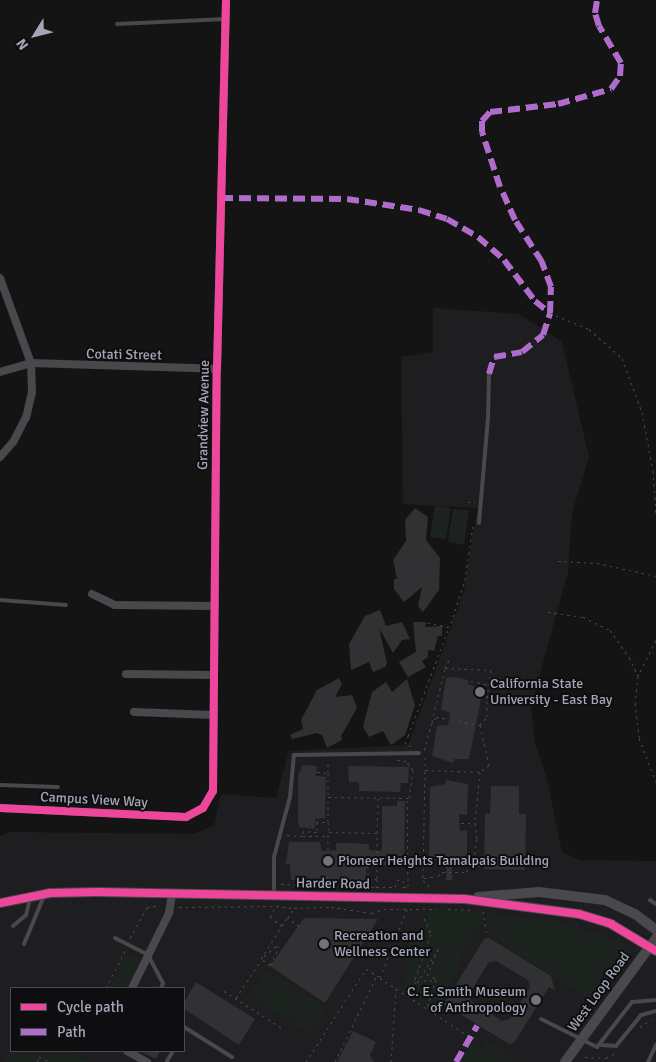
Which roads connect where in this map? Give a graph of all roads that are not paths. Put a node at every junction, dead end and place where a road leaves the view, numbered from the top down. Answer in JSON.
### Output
{"nodes":[{"id":1,"x":226,"y":0,"type":"edge"},
{"id":2,"x":226,"y":19,"type":"junction"},
{"id":3,"x":117,"y":24,"type":"dead end"},
{"id":4,"x":0,"y":278,"type":"edge"},
{"id":5,"x":31,"y":363,"type":"junction"},
{"id":6,"x":217,"y":369,"type":"junction"},
{"id":7,"x":0,"y":372,"type":"edge"},
{"id":8,"x":488,"y":374,"type":"dead end"},
{"id":9,"x":0,"y":457,"type":"edge"},
{"id":10,"x":479,"y":523,"type":"dead end"},
{"id":11,"x":92,"y":594,"type":"dead end"},
{"id":12,"x":0,"y":600,"type":"edge"},
{"id":13,"x":66,"y":605,"type":"dead end"},
{"id":14,"x":215,"y":606,"type":"junction"},
{"id":15,"x":126,"y":674,"type":"dead end"},
{"id":16,"x":214,"y":675,"type":"junction"},
{"id":17,"x":134,"y":712,"type":"dead end"},
{"id":18,"x":214,"y":715,"type":"junction"},
{"id":19,"x":419,"y":753,"type":"dead end"},
{"id":20,"x":0,"y":785,"type":"edge"},
{"id":21,"x":58,"y":787,"type":"dead end"},
{"id":22,"x":0,"y":808,"type":"edge"},
{"id":23,"x":186,"y":817,"type":"joint"},
{"id":24,"x":45,"y":894,"type":"junction"},
{"id":25,"x":172,"y":894,"type":"junction"},
{"id":26,"x":274,"y":896,"type":"junction"},
{"id":27,"x":31,"y":897,"type":"junction"},
{"id":28,"x":465,"y":899,"type":"junction"},
{"id":29,"x":650,"y":900,"type":"dead end"},
{"id":30,"x":0,"y":903,"type":"edge"},
{"id":31,"x":656,"y":904,"type":"edge"},
{"id":32,"x":13,"y":926,"type":"dead end"},
{"id":33,"x":656,"y":930,"type":"edge"},
{"id":34,"x":115,"y":938,"type":"dead end"},
{"id":35,"x":24,"y":944,"type":"dead end"},
{"id":36,"x":654,"y":945,"type":"edge"},
{"id":37,"x":148,"y":955,"type":"junction"},
{"id":38,"x":132,"y":987,"type":"edge"},
{"id":39,"x":161,"y":987,"type":"edge"},
{"id":40,"x":656,"y":1000,"type":"edge"},
{"id":41,"x":656,"y":1011,"type":"edge"},
{"id":42,"x":541,"y":1019,"type":"dead end"},
{"id":43,"x":185,"y":1030,"type":"edge"},
{"id":44,"x":580,"y":1040,"type":"junction"},
{"id":45,"x":601,"y":1045,"type":"junction"},
{"id":46,"x":656,"y":1045,"type":"edge"},
{"id":47,"x":129,"y":1052,"type":"edge"},
{"id":48,"x":232,"y":1057,"type":"dead end"},
{"id":49,"x":147,"y":1062,"type":"edge"},
{"id":50,"x":565,"y":1062,"type":"edge"},
{"id":51,"x":648,"y":1062,"type":"edge"}],
"edges":[{"from":1,"to":2,"type":"street","name":"Grandview Avenue"},
{"from":2,"to":3,"type":"lane"},
{"from":2,"to":6,"type":"street","name":"Grandview Avenue"},
{"from":4,"to":5,"type":"street"},
{"from":5,"to":6,"type":"street","name":"Cotati Street"},
{"from":5,"to":7,"type":"street","name":"Cotati Street"},
{"from":5,"to":9,"type":"street"},
{"from":6,"to":14,"type":"street","name":"Grandview Avenue"},
{"from":8,"to":10,"type":"lane"},
{"from":11,"to":14,"type":"street"},
{"from":12,"to":13,"type":"lane"},
{"from":14,"to":16,"type":"street","name":"Grandview Avenue"},
{"from":15,"to":16,"type":"street"},
{"from":16,"to":18,"type":"street","name":"Grandview Avenue"},
{"from":17,"to":18,"type":"street"},
{"from":18,"to":23,"type":"street","name":"Grandview Avenue"},
{"from":19,"to":26,"type":"lane"},
{"from":20,"to":21,"type":"lane"},
{"from":22,"to":23,"type":"street","name":"Campus View Way"},
{"from":24,"to":25,"type":"street","name":"Harder Road"},
{"from":24,"to":27,"type":"street","name":"Harder Road"},
{"from":24,"to":35,"type":"lane"},
{"from":25,"to":26,"type":"street","name":"Harder Road"},
{"from":25,"to":37,"type":"street"},
{"from":26,"to":28,"type":"street","name":"Harder Road"},
{"from":27,"to":30,"type":"street","name":"Harder Road"},
{"from":27,"to":32,"type":"lane"},
{"from":28,"to":33,"type":"street","name":"Harder Road"},
{"from":28,"to":36,"type":"street","name":"Harder Road"},
{"from":29,"to":31,"type":"lane"},
{"from":34,"to":37,"type":"lane"},
{"from":36,"to":44,"type":"street","name":"West Loop Road"},
{"from":37,"to":38,"type":"street"},
{"from":37,"to":39,"type":"lane"},
{"from":40,"to":45,"type":"lane"},
{"from":41,"to":45,"type":"lane"},
{"from":42,"to":44,"type":"lane"},
{"from":43,"to":48,"type":"lane"},
{"from":44,"to":45,"type":"lane"},
{"from":44,"to":50,"type":"street","name":"West Loop Road"},
{"from":46,"to":51,"type":"lane"},
{"from":47,"to":49,"type":"street"}]}
